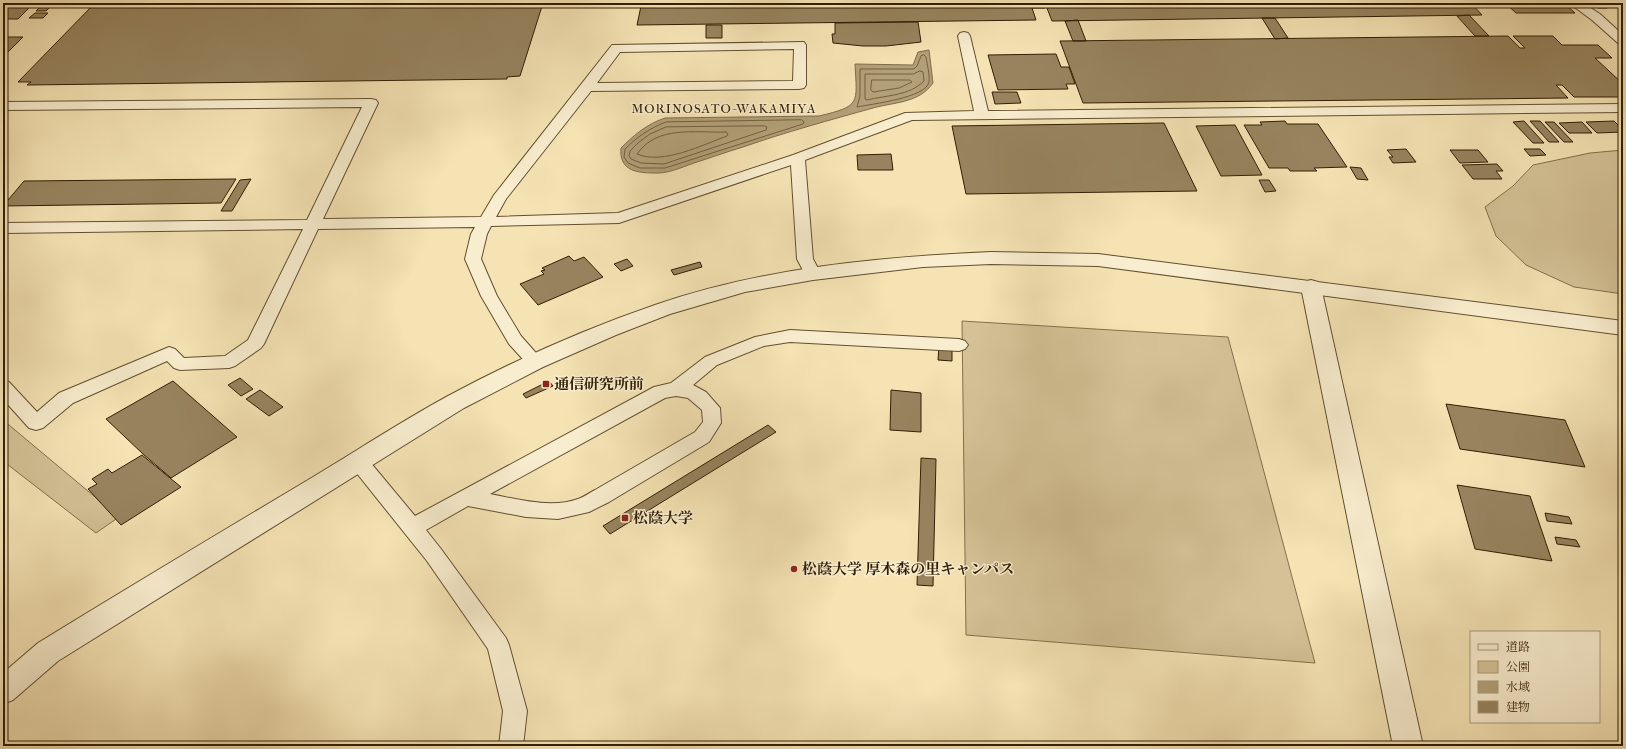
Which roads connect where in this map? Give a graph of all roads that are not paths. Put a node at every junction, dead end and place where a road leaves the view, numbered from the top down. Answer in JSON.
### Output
{"nodes":[{"id":1,"x":1575,"y":3,"type":"edge"},
{"id":2,"x":964,"y":36,"type":"dead end"},
{"id":3,"x":1623,"y":41,"type":"edge"},
{"id":4,"x":587,"y":88,"type":"junction"},
{"id":5,"x":3,"y":106,"type":"edge"},
{"id":6,"x":1623,"y":108,"type":"edge"},
{"id":7,"x":982,"y":115,"type":"junction"},
{"id":8,"x":798,"y":158,"type":"junction"},
{"id":9,"x":485,"y":222,"type":"junction"},
{"id":10,"x":313,"y":223,"type":"junction"},
{"id":11,"x":3,"y":228,"type":"edge"},
{"id":12,"x":813,"y":274,"type":"junction"},
{"id":13,"x":1311,"y":287,"type":"junction"},
{"id":14,"x":1623,"y":328,"type":"edge"},
{"id":15,"x":959,"y":345,"type":"dead end"},
{"id":16,"x":535,"y":362,"type":"junction"},
{"id":17,"x":3,"y":387,"type":"edge"},
{"id":18,"x":677,"y":388,"type":"junction"},
{"id":19,"x":358,"y":461,"type":"junction"},
{"id":20,"x":465,"y":498,"type":"junction"},
{"id":21,"x":413,"y":527,"type":"junction"},
{"id":22,"x":3,"y":691,"type":"edge"},
{"id":23,"x":511,"y":746,"type":"edge"},
{"id":24,"x":1408,"y":746,"type":"edge"}],
"edges":[{"from":1,"to":3,"type":"lane"},
{"from":2,"to":7,"type":"lane"},
{"from":4,"to":4,"type":"lane"},
{"from":4,"to":9,"type":"lane"},
{"from":5,"to":10,"type":"lane"},
{"from":6,"to":7,"type":"lane"},
{"from":7,"to":8,"type":"lane"},
{"from":8,"to":9,"type":"lane"},
{"from":8,"to":12,"type":"lane"},
{"from":9,"to":10,"type":"lane"},
{"from":9,"to":16,"type":"lane"},
{"from":10,"to":11,"type":"lane"},
{"from":10,"to":17,"type":"lane"},
{"from":12,"to":13,"type":"street"},
{"from":12,"to":16,"type":"street"},
{"from":13,"to":14,"type":"street"},
{"from":13,"to":24,"type":"street"},
{"from":15,"to":18,"type":"lane"},
{"from":16,"to":19,"type":"street"},
{"from":18,"to":20,"type":"lane"},
{"from":18,"to":20,"type":"lane"},
{"from":19,"to":21,"type":"lane"},
{"from":19,"to":22,"type":"street"},
{"from":20,"to":21,"type":"lane"},
{"from":21,"to":23,"type":"lane"}]}
